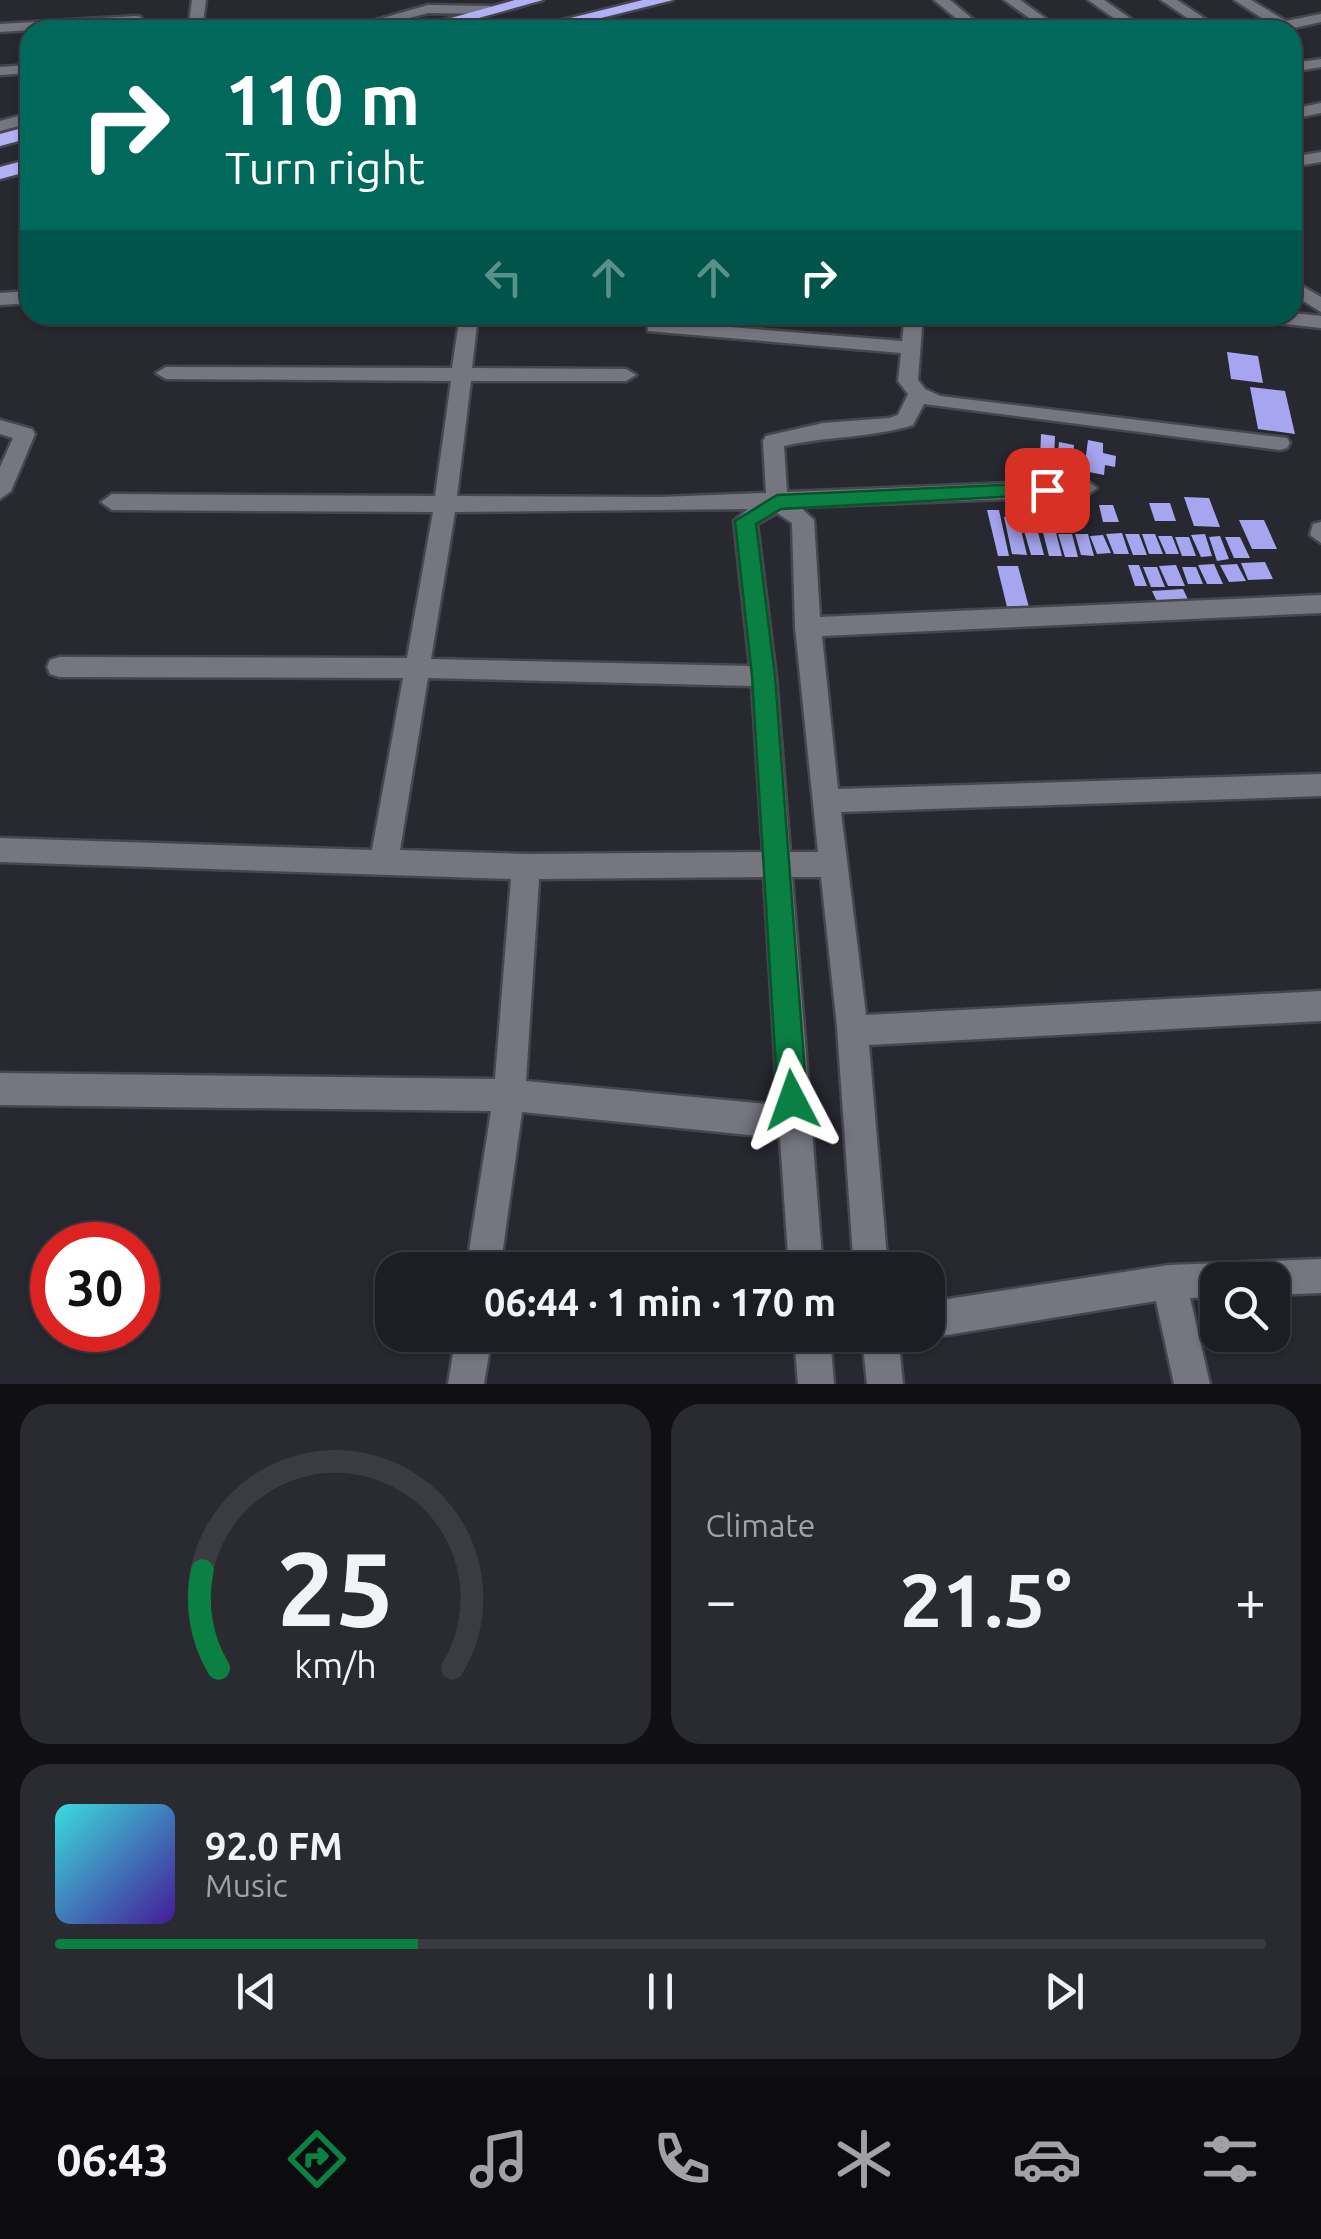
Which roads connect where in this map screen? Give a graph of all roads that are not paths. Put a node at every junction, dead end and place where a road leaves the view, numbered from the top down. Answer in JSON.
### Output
{"nodes":[{"id":1,"x":535,"y":0,"type":"edge"},
{"id":2,"x":665,"y":0,"type":"edge"},
{"id":3,"x":942,"y":0,"type":"edge"},
{"id":4,"x":1011,"y":0,"type":"edge"},
{"id":5,"x":1095,"y":0,"type":"edge"},
{"id":6,"x":1168,"y":0,"type":"edge"},
{"id":7,"x":1241,"y":0,"type":"edge"},
{"id":8,"x":490,"y":10,"type":"junction"},
{"id":9,"x":386,"y":20,"type":"edge"},
{"id":10,"x":453,"y":20,"type":"edge"},
{"id":11,"x":575,"y":20,"type":"edge"},
{"id":12,"x":966,"y":20,"type":"edge"},
{"id":13,"x":1040,"y":20,"type":"edge"},
{"id":14,"x":1125,"y":20,"type":"edge"},
{"id":15,"x":1199,"y":20,"type":"edge"},
{"id":16,"x":1274,"y":20,"type":"edge"},
{"id":17,"x":468,"y":325,"type":"edge"},
{"id":18,"x":912,"y":325,"type":"edge"},
{"id":19,"x":655,"y":327,"type":"dead end"},
{"id":20,"x":909,"y":348,"type":"junction"},
{"id":21,"x":166,"y":373,"type":"dead end"},
{"id":22,"x":626,"y":375,"type":"dead end"},
{"id":23,"x":462,"y":376,"type":"junction"},
{"id":24,"x":918,"y":394,"type":"junction"},
{"id":25,"x":0,"y":427,"type":"edge"},
{"id":26,"x":1280,"y":443,"type":"dead end"},
{"id":27,"x":1086,"y":488,"type":"dead end"},
{"id":28,"x":0,"y":491,"type":"edge"},
{"id":29,"x":112,"y":502,"type":"dead end"},
{"id":30,"x":777,"y":502,"type":"junction"},
{"id":31,"x":444,"y":503,"type":"junction"},
{"id":32,"x":1321,"y":604,"type":"edge"},
{"id":33,"x":807,"y":627,"type":"junction"},
{"id":34,"x":59,"y":667,"type":"dead end"},
{"id":35,"x":414,"y":668,"type":"junction"},
{"id":36,"x":764,"y":676,"type":"junction"},
{"id":37,"x":1321,"y":785,"type":"edge"},
{"id":38,"x":824,"y":801,"type":"junction"},
{"id":39,"x":0,"y":850,"type":"edge"},
{"id":40,"x":384,"y":861,"type":"junction"},
{"id":41,"x":776,"y":862,"type":"junction"},
{"id":42,"x":832,"y":864,"type":"junction"},
{"id":43,"x":526,"y":867,"type":"junction"},
{"id":44,"x":1321,"y":1006,"type":"edge"},
{"id":45,"x":852,"y":1030,"type":"junction"},
{"id":46,"x":0,"y":1089,"type":"edge"},
{"id":47,"x":509,"y":1096,"type":"junction"},
{"id":48,"x":794,"y":1123,"type":"junction"},
{"id":49,"x":486,"y":1252,"type":"edge"},
{"id":50,"x":805,"y":1252,"type":"edge"},
{"id":51,"x":868,"y":1252,"type":"edge"},
{"id":52,"x":1321,"y":1276,"type":"edge"},
{"id":53,"x":1290,"y":1277,"type":"edge"},
{"id":54,"x":1200,"y":1281,"type":"edge"},
{"id":55,"x":1169,"y":1282,"type":"junction"},
{"id":56,"x":945,"y":1317,"type":"edge"},
{"id":57,"x":471,"y":1352,"type":"edge"},
{"id":58,"x":813,"y":1352,"type":"edge"},
{"id":59,"x":882,"y":1352,"type":"edge"},
{"id":60,"x":466,"y":1384,"type":"edge"},
{"id":61,"x":816,"y":1384,"type":"edge"},
{"id":62,"x":885,"y":1384,"type":"edge"},
{"id":63,"x":1192,"y":1384,"type":"edge"}],
"edges":[{"from":1,"to":8,"type":"highway"},
{"from":2,"to":11,"type":"highway"},
{"from":3,"to":12,"type":"street"},
{"from":4,"to":13,"type":"street"},
{"from":5,"to":14,"type":"street"},
{"from":6,"to":15,"type":"street"},
{"from":7,"to":16,"type":"street"},
{"from":8,"to":9,"type":"street"},
{"from":8,"to":10,"type":"highway"},
{"from":17,"to":23,"type":"street"},
{"from":18,"to":20,"type":"street"},
{"from":19,"to":20,"type":"street"},
{"from":20,"to":24,"type":"street"},
{"from":21,"to":23,"type":"street"},
{"from":22,"to":23,"type":"street"},
{"from":23,"to":31,"type":"street"},
{"from":24,"to":26,"type":"street"},
{"from":24,"to":30,"type":"street"},
{"from":25,"to":28,"type":"street"},
{"from":27,"to":30,"type":"street"},
{"from":29,"to":31,"type":"street"},
{"from":30,"to":31,"type":"street"},
{"from":30,"to":33,"type":"street"},
{"from":30,"to":36,"type":"street"},
{"from":31,"to":35,"type":"street"},
{"from":32,"to":33,"type":"street"},
{"from":33,"to":38,"type":"street"},
{"from":34,"to":35,"type":"street"},
{"from":35,"to":36,"type":"street"},
{"from":35,"to":40,"type":"street"},
{"from":36,"to":41,"type":"street"},
{"from":37,"to":38,"type":"street"},
{"from":38,"to":42,"type":"street"},
{"from":39,"to":40,"type":"street"},
{"from":40,"to":43,"type":"street"},
{"from":41,"to":42,"type":"street"},
{"from":41,"to":43,"type":"street"},
{"from":41,"to":48,"type":"street"},
{"from":42,"to":45,"type":"street"},
{"from":43,"to":47,"type":"street"},
{"from":44,"to":45,"type":"street"},
{"from":45,"to":51,"type":"street"},
{"from":46,"to":47,"type":"street"},
{"from":47,"to":48,"type":"street"},
{"from":47,"to":49,"type":"street"},
{"from":48,"to":50,"type":"street"},
{"from":52,"to":53,"type":"street"},
{"from":54,"to":55,"type":"street"},
{"from":55,"to":56,"type":"street"},
{"from":55,"to":63,"type":"street"},
{"from":57,"to":60,"type":"street"},
{"from":58,"to":61,"type":"street"},
{"from":59,"to":62,"type":"street"}]}
